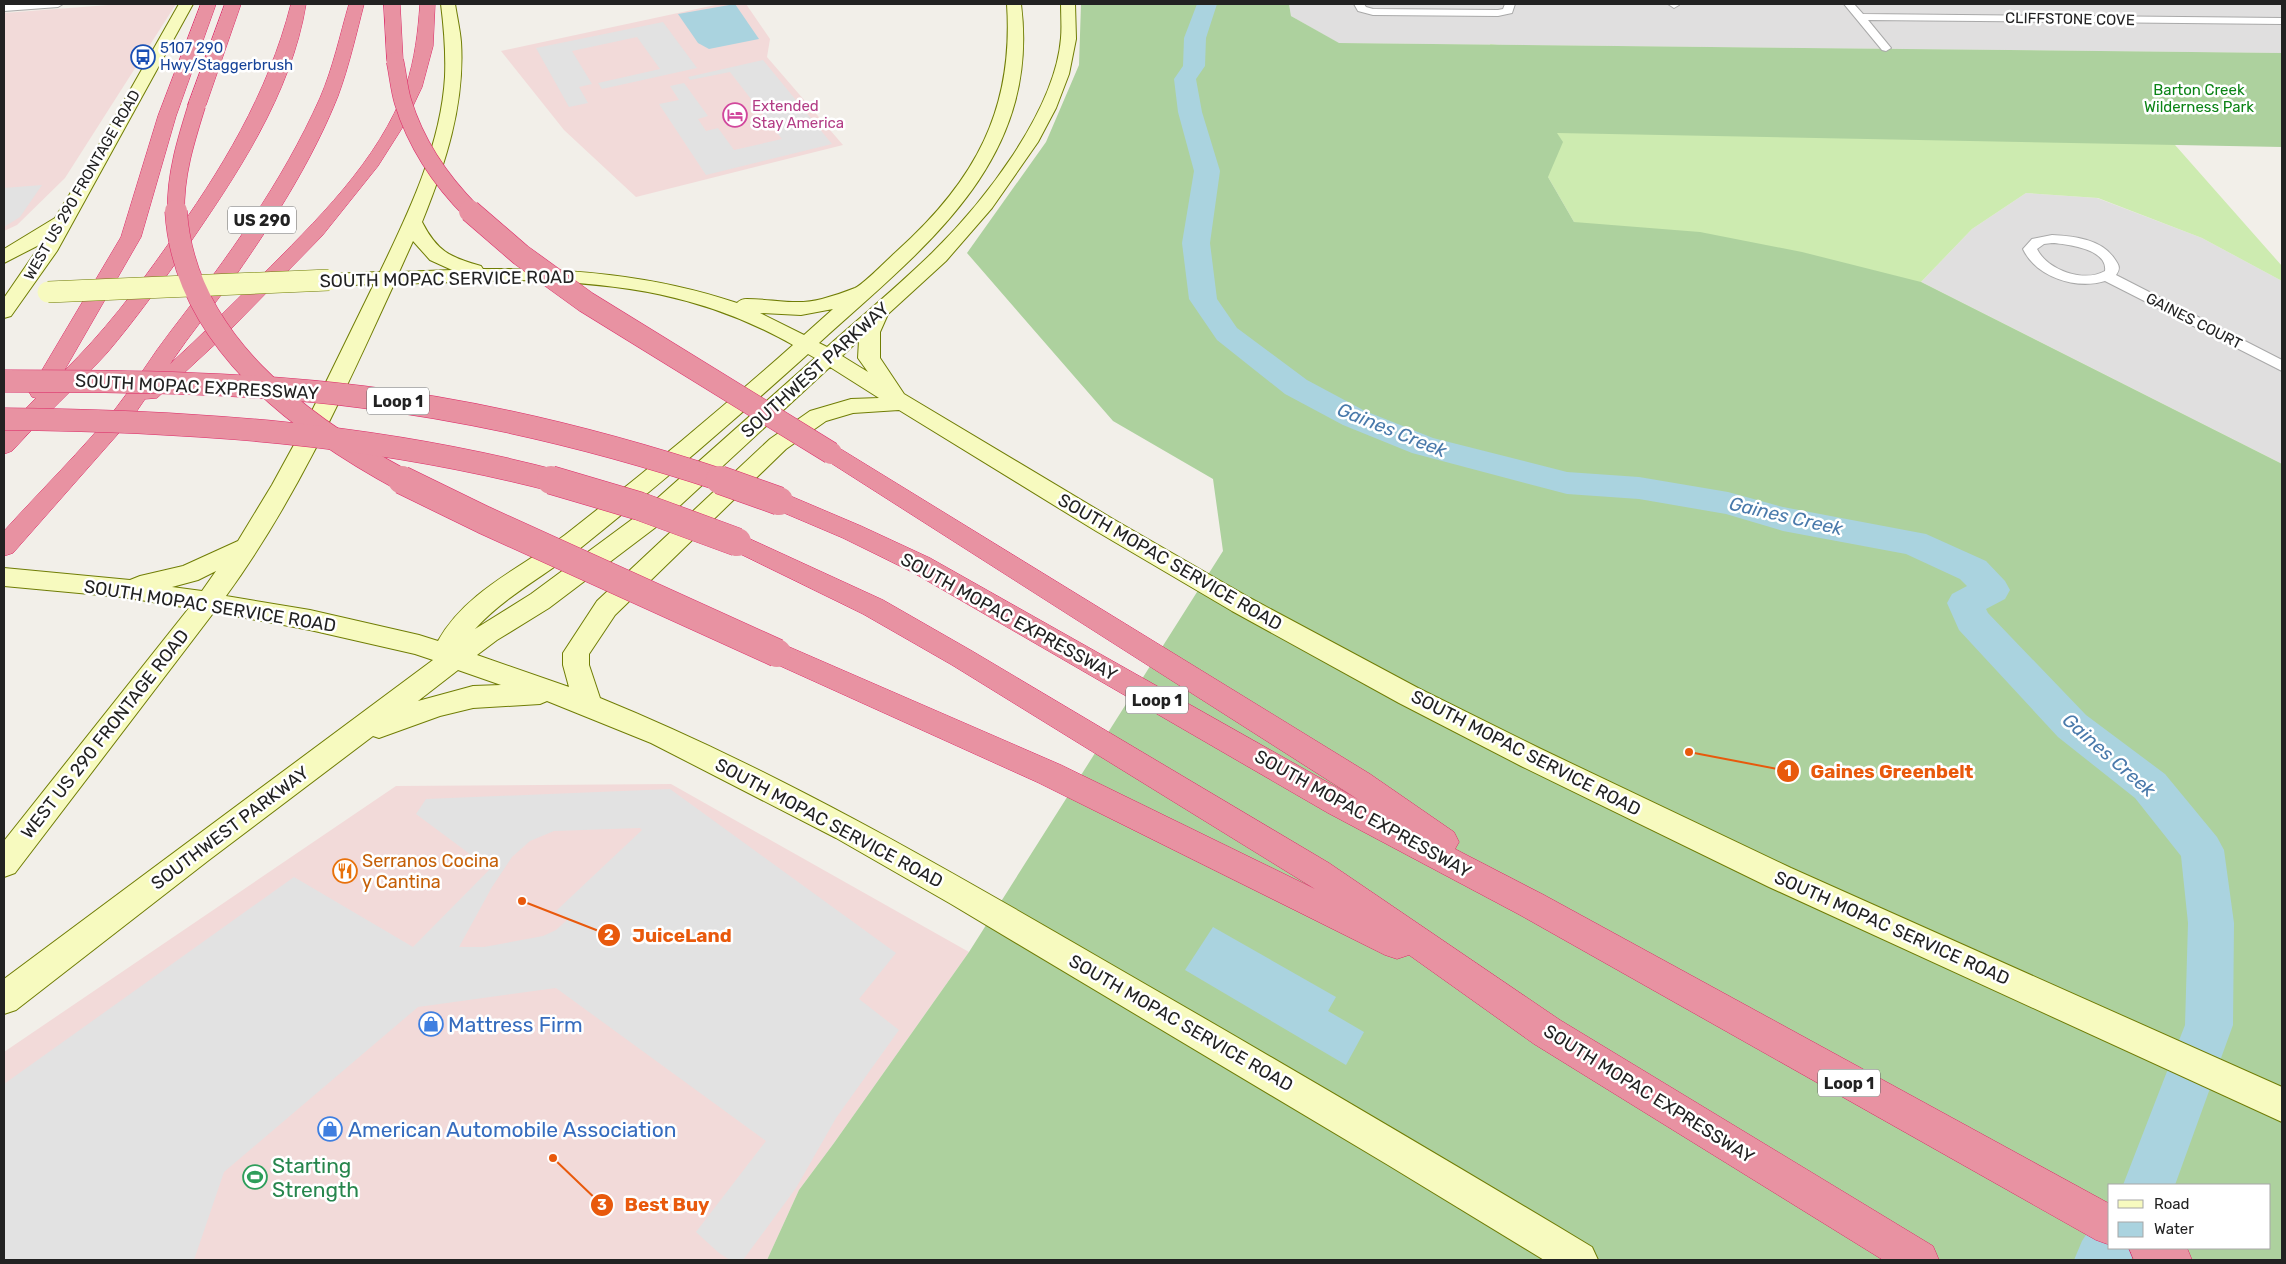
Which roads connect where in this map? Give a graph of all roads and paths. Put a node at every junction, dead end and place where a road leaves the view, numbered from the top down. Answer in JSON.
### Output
{"nodes":[{"id":1,"x":58,"y":4,"type":"edge"},
{"id":2,"x":186,"y":4,"type":"edge"},
{"id":3,"x":208,"y":4,"type":"edge"},
{"id":4,"x":233,"y":4,"type":"edge"},
{"id":5,"x":299,"y":4,"type":"edge"},
{"id":6,"x":356,"y":4,"type":"edge"},
{"id":7,"x":392,"y":4,"type":"edge"},
{"id":8,"x":428,"y":4,"type":"edge"},
{"id":9,"x":448,"y":4,"type":"edge"},
{"id":10,"x":1014,"y":4,"type":"edge"},
{"id":11,"x":1068,"y":4,"type":"edge"},
{"id":12,"x":1359,"y":4,"type":"edge"},
{"id":13,"x":1510,"y":4,"type":"edge"},
{"id":14,"x":1848,"y":4,"type":"edge"},
{"id":15,"x":4,"y":8,"type":"edge"},
{"id":16,"x":1858,"y":16,"type":"junction"},
{"id":17,"x":2282,"y":21,"type":"edge"},
{"id":18,"x":1886,"y":48,"type":"dead end"},
{"id":19,"x":63,"y":220,"type":"junction"},
{"id":20,"x":413,"y":223,"type":"junction"},
{"id":21,"x":4,"y":257,"type":"edge"},
{"id":22,"x":494,"y":275,"type":"junction"},
{"id":23,"x":2106,"y":276,"type":"junction"},
{"id":24,"x":387,"y":279,"type":"junction"},
{"id":25,"x":868,"y":287,"type":"junction"},
{"id":26,"x":11,"y":293,"type":"edge"},
{"id":27,"x":710,"y":300,"type":"junction"},
{"id":28,"x":4,"y":312,"type":"edge"},
{"id":29,"x":879,"y":312,"type":"junction"},
{"id":30,"x":807,"y":345,"type":"junction"},
{"id":31,"x":828,"y":358,"type":"junction"},
{"id":32,"x":2282,"y":366,"type":"edge"},
{"id":33,"x":4,"y":381,"type":"edge"},
{"id":34,"x":903,"y":404,"type":"junction"},
{"id":35,"x":124,"y":413,"type":"junction"},
{"id":36,"x":7,"y":434,"type":"edge"},
{"id":37,"x":4,"y":547,"type":"edge"},
{"id":38,"x":246,"y":547,"type":"junction"},
{"id":39,"x":4,"y":578,"type":"edge"},
{"id":40,"x":122,"y":588,"type":"junction"},
{"id":41,"x":209,"y":602,"type":"junction"},
{"id":42,"x":454,"y":649,"type":"junction"},
{"id":43,"x":553,"y":693,"type":"junction"},
{"id":44,"x":588,"y":705,"type":"junction"},
{"id":45,"x":352,"y":738,"type":"junction"},
{"id":46,"x":4,"y":864,"type":"edge"},
{"id":47,"x":1532,"y":905,"type":"junction"},
{"id":48,"x":1462,"y":974,"type":"junction"},
{"id":49,"x":4,"y":999,"type":"edge"},
{"id":50,"x":2282,"y":1105,"type":"edge"},
{"id":51,"x":2108,"y":1225,"type":"edge"},
{"id":52,"x":2151,"y":1249,"type":"edge"},
{"id":53,"x":1579,"y":1260,"type":"edge"},
{"id":54,"x":1919,"y":1260,"type":"edge"},
{"id":55,"x":2172,"y":1260,"type":"edge"}],
"edges":[{"from":1,"to":15,"type":"street"},
{"from":2,"to":19,"type":"main road","name":"WEST US 290 FRONTAGE ROAD"},
{"from":3,"to":36,"type":"highway"},
{"from":4,"to":48,"type":"highway","bridge":true},
{"from":5,"to":36,"type":"highway","number":"US 290"},
{"from":6,"to":35,"type":"highway","number":"US 290"},
{"from":7,"to":47,"type":"highway","bridge":true},
{"from":8,"to":35,"type":"highway"},
{"from":9,"to":20,"type":"main road","name":"WEST US 290 FRONTAGE ROAD"},
{"from":10,"to":25,"type":"main road","name":"SOUTHWEST PARKWAY"},
{"from":11,"to":29,"type":"main road","name":"SOUTHWEST PARKWAY"},
{"from":12,"to":13,"type":"street"},
{"from":14,"to":16,"type":"street"},
{"from":16,"to":17,"type":"street","name":"CLIFFSTONE COVE"},
{"from":16,"to":18,"type":"street"},
{"from":19,"to":21,"type":"main road"},
{"from":19,"to":26,"type":"main road","name":"WEST US 290 FRONTAGE ROAD"},
{"from":20,"to":22,"type":"main road"},
{"from":20,"to":24,"type":"main road","name":"WEST US 290 FRONTAGE ROAD"},
{"from":22,"to":24,"type":"main road","name":"SOUTH MOPAC SERVICE ROAD"},
{"from":22,"to":27,"type":"main road","name":"SOUTH MOPAC SERVICE ROAD"},
{"from":23,"to":23,"type":"street"},
{"from":23,"to":32,"type":"street","name":"GAINES COURT"},
{"from":24,"to":26,"type":"main road","name":"SOUTH MOPAC SERVICE ROAD","bridge":true},
{"from":24,"to":38,"type":"main road","name":"WEST US 290 FRONTAGE ROAD"},
{"from":25,"to":27,"type":"main road"},
{"from":25,"to":30,"type":"main road","name":"SOUTHWEST PARKWAY"},
{"from":26,"to":28,"type":"main road","name":"WEST US 290 FRONTAGE ROAD"},
{"from":27,"to":30,"type":"main road","name":"SOUTH MOPAC SERVICE ROAD"},
{"from":29,"to":31,"type":"main road","name":"SOUTHWEST PARKWAY"},
{"from":29,"to":34,"type":"main road"},
{"from":30,"to":31,"type":"main road","name":"SOUTH MOPAC SERVICE ROAD"},
{"from":30,"to":42,"type":"main road","name":"SOUTHWEST PARKWAY"},
{"from":31,"to":34,"type":"main road","name":"SOUTH MOPAC SERVICE ROAD"},
{"from":31,"to":42,"type":"main road","name":"SOUTHWEST PARKWAY"},
{"from":33,"to":47,"type":"highway","name":"SOUTH MOPAC EXPRESSWAY","number":"Loop 1","bridge":true},
{"from":34,"to":44,"type":"main road"},
{"from":34,"to":50,"type":"main road","name":"SOUTH MOPAC SERVICE ROAD"},
{"from":35,"to":37,"type":"highway","number":"US 290"},
{"from":36,"to":48,"type":"highway","name":"SOUTH MOPAC EXPRESSWAY","bridge":true},
{"from":38,"to":40,"type":"main road"},
{"from":38,"to":41,"type":"main road","name":"WEST US 290 FRONTAGE ROAD"},
{"from":39,"to":40,"type":"main road","name":"SOUTH MOPAC SERVICE ROAD"},
{"from":40,"to":41,"type":"main road","name":"SOUTH MOPAC SERVICE ROAD"},
{"from":41,"to":42,"type":"main road","name":"SOUTH MOPAC SERVICE ROAD"},
{"from":41,"to":46,"type":"main road","name":"WEST US 290 FRONTAGE ROAD"},
{"from":42,"to":43,"type":"main road","name":"SOUTH MOPAC SERVICE ROAD"},
{"from":42,"to":45,"type":"main road","name":"SOUTHWEST PARKWAY"},
{"from":43,"to":44,"type":"main road","name":"SOUTH MOPAC SERVICE ROAD"},
{"from":43,"to":45,"type":"main road"},
{"from":44,"to":53,"type":"main road","name":"SOUTH MOPAC SERVICE ROAD"},
{"from":45,"to":49,"type":"main road","name":"SOUTHWEST PARKWAY"},
{"from":47,"to":51,"type":"highway","name":"SOUTH MOPAC EXPRESSWAY","number":"Loop 1"},
{"from":48,"to":54,"type":"highway","name":"SOUTH MOPAC EXPRESSWAY"},
{"from":52,"to":55,"type":"highway"}]}
